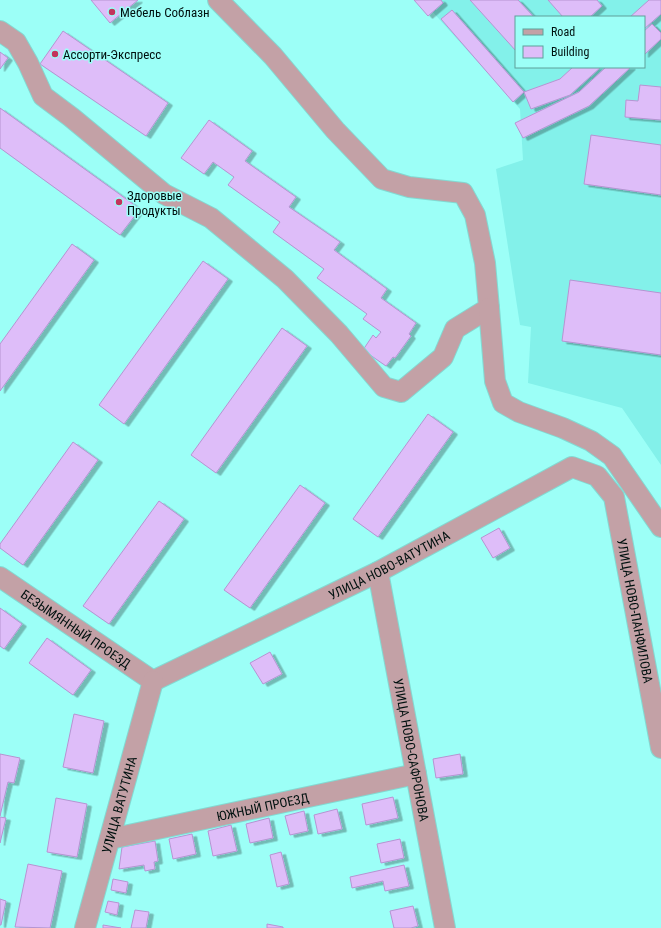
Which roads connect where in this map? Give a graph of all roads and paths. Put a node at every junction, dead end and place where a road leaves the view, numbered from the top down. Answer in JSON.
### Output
{"nodes":[{"id":1,"x":218,"y":0,"type":"edge"},
{"id":2,"x":0,"y":31,"type":"edge"},
{"id":3,"x":489,"y":308,"type":"junction"},
{"id":4,"x":614,"y":498,"type":"joint"},
{"id":5,"x":661,"y":527,"type":"edge"},
{"id":6,"x":378,"y":572,"type":"junction"},
{"id":7,"x":0,"y":577,"type":"edge"},
{"id":8,"x":153,"y":680,"type":"junction"},
{"id":9,"x":661,"y":748,"type":"edge"},
{"id":10,"x":416,"y":774,"type":"junction"},
{"id":11,"x":110,"y":838,"type":"junction"},
{"id":12,"x":85,"y":928,"type":"edge"},
{"id":13,"x":445,"y":928,"type":"edge"}],
"edges":[{"from":1,"to":3,"type":"street"},
{"from":2,"to":3,"type":"street"},
{"from":3,"to":5,"type":"street"},
{"from":4,"to":6,"type":"street","name":"УЛИЦА НОВО-ВАТУТИНА"},
{"from":4,"to":9,"type":"street","name":"УЛИЦА НОВО-ПАНФИЛОВА"},
{"from":6,"to":8,"type":"street","name":"УЛИЦА НОВО-ВАТУТИНА"},
{"from":6,"to":10,"type":"street","name":"УЛИЦА НОВО-САФРОНОВА"},
{"from":7,"to":8,"type":"street","name":"БЕЗЫМЯННЫЙ ПРОЕЗД"},
{"from":8,"to":11,"type":"street","name":"УЛИЦА ВАТУТИНА"},
{"from":10,"to":11,"type":"street","name":"ЮЖНЫЙ ПРОЕЗД"},
{"from":10,"to":13,"type":"street","name":"УЛИЦА НОВО-САФРОНОВА"},
{"from":11,"to":12,"type":"street","name":"УЛИЦА ВАТУТИНА"}]}
